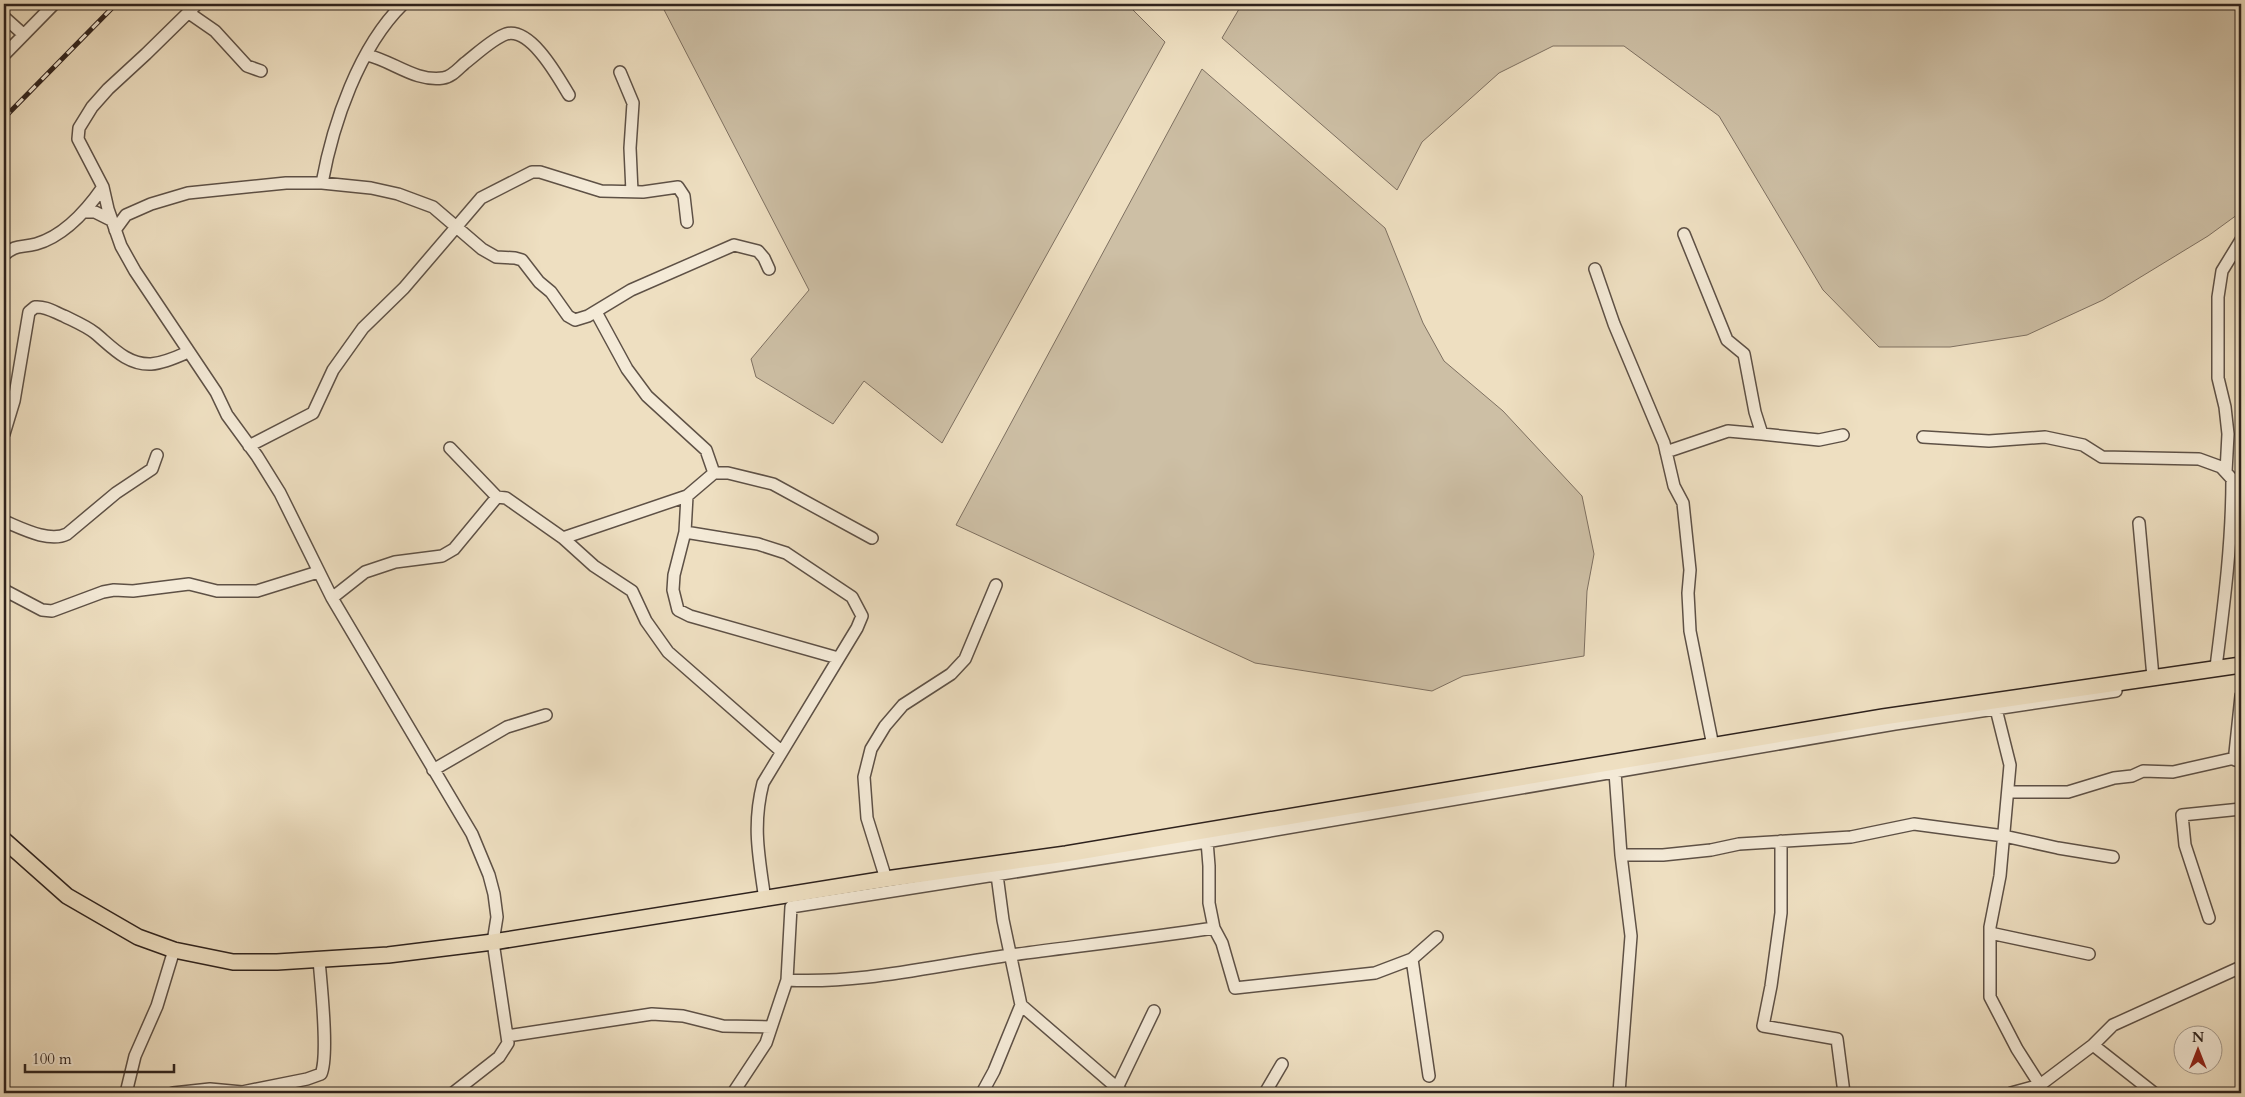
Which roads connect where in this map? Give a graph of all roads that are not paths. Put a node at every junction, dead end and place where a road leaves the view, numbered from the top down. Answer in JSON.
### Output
{"nodes":[{"id":1,"x":54,"y":4,"type":"edge"},
{"id":2,"x":197,"y":4,"type":"edge"},
{"id":3,"x":386,"y":4,"type":"edge"},
{"id":4,"x":399,"y":8,"type":"edge"},
{"id":5,"x":188,"y":13,"type":"junction"},
{"id":6,"x":4,"y":17,"type":"edge"},
{"id":7,"x":23,"y":34,"type":"junction"},
{"id":8,"x":4,"y":55,"type":"edge"},
{"id":9,"x":367,"y":55,"type":"junction"},
{"id":10,"x":262,"y":71,"type":"dead end"},
{"id":11,"x":620,"y":72,"type":"dead end"},
{"id":12,"x":569,"y":95,"type":"dead end"},
{"id":13,"x":322,"y":183,"type":"junction"},
{"id":14,"x":103,"y":187,"type":"junction"},
{"id":15,"x":632,"y":192,"type":"junction"},
{"id":16,"x":85,"y":212,"type":"junction"},
{"id":17,"x":687,"y":222,"type":"dead end"},
{"id":18,"x":113,"y":225,"type":"junction"},
{"id":19,"x":457,"y":226,"type":"junction"},
{"id":20,"x":1684,"y":234,"type":"dead end"},
{"id":21,"x":2241,"y":240,"type":"edge"},
{"id":22,"x":4,"y":255,"type":"edge"},
{"id":23,"x":768,"y":269,"type":"dead end"},
{"id":24,"x":1596,"y":269,"type":"dead end"},
{"id":25,"x":596,"y":312,"type":"junction"},
{"id":26,"x":188,"y":352,"type":"junction"},
{"id":27,"x":4,"y":434,"type":"edge"},
{"id":28,"x":1762,"y":434,"type":"junction"},
{"id":29,"x":1843,"y":435,"type":"dead end"},
{"id":30,"x":1923,"y":437,"type":"dead end"},
{"id":31,"x":250,"y":446,"type":"junction"},
{"id":32,"x":450,"y":448,"type":"dead end"},
{"id":33,"x":1666,"y":452,"type":"junction"},
{"id":34,"x":157,"y":455,"type":"dead end"},
{"id":35,"x":2226,"y":472,"type":"junction"},
{"id":36,"x":714,"y":474,"type":"junction"},
{"id":37,"x":687,"y":496,"type":"junction"},
{"id":38,"x":497,"y":497,"type":"junction"},
{"id":39,"x":4,"y":521,"type":"edge"},
{"id":40,"x":2139,"y":523,"type":"dead end"},
{"id":41,"x":686,"y":532,"type":"junction"},
{"id":42,"x":564,"y":538,"type":"junction"},
{"id":43,"x":872,"y":538,"type":"dead end"},
{"id":44,"x":318,"y":572,"type":"junction"},
{"id":45,"x":996,"y":585,"type":"dead end"},
{"id":46,"x":4,"y":590,"type":"edge"},
{"id":47,"x":332,"y":598,"type":"junction"},
{"id":48,"x":838,"y":658,"type":"junction"},
{"id":49,"x":2241,"y":665,"type":"edge"},
{"id":50,"x":2216,"y":667,"type":"junction"},
{"id":51,"x":2241,"y":672,"type":"edge"},
{"id":52,"x":2153,"y":677,"type":"junction"},
{"id":53,"x":2241,"y":696,"type":"edge"},
{"id":54,"x":1996,"y":709,"type":"junction"},
{"id":55,"x":546,"y":715,"type":"dead end"},
{"id":56,"x":1712,"y":746,"type":"junction"},
{"id":57,"x":781,"y":751,"type":"junction"},
{"id":58,"x":2238,"y":759,"type":"edge"},
{"id":59,"x":433,"y":770,"type":"junction"},
{"id":60,"x":1615,"y":772,"type":"junction"},
{"id":61,"x":2008,"y":792,"type":"junction"},
{"id":62,"x":2241,"y":810,"type":"edge"},
{"id":63,"x":2004,"y":836,"type":"junction"},
{"id":64,"x":4,"y":840,"type":"edge"},
{"id":65,"x":1781,"y":841,"type":"junction"},
{"id":66,"x":1206,"y":842,"type":"junction"},
{"id":67,"x":1621,"y":855,"type":"junction"},
{"id":68,"x":2113,"y":857,"type":"dead end"},
{"id":69,"x":997,"y":875,"type":"junction"},
{"id":70,"x":886,"y":879,"type":"junction"},
{"id":71,"x":765,"y":900,"type":"junction"},
{"id":72,"x":2209,"y":918,"type":"dead end"},
{"id":73,"x":1214,"y":928,"type":"junction"},
{"id":74,"x":1990,"y":933,"type":"junction"},
{"id":75,"x":1437,"y":937,"type":"dead end"},
{"id":76,"x":493,"y":942,"type":"junction"},
{"id":77,"x":174,"y":950,"type":"junction"},
{"id":78,"x":2089,"y":954,"type":"dead end"},
{"id":79,"x":1010,"y":955,"type":"junction"},
{"id":80,"x":1412,"y":959,"type":"junction"},
{"id":81,"x":319,"y":960,"type":"junction"},
{"id":82,"x":2241,"y":967,"type":"edge"},
{"id":83,"x":786,"y":980,"type":"junction"},
{"id":84,"x":1021,"y":1005,"type":"junction"},
{"id":85,"x":1154,"y":1011,"type":"dead end"},
{"id":86,"x":771,"y":1027,"type":"junction"},
{"id":87,"x":507,"y":1036,"type":"junction"},
{"id":88,"x":2093,"y":1045,"type":"junction"},
{"id":89,"x":1282,"y":1064,"type":"dead end"},
{"id":90,"x":1429,"y":1076,"type":"dead end"},
{"id":91,"x":2040,"y":1085,"type":"junction"},
{"id":92,"x":1120,"y":1090,"type":"edge"},
{"id":93,"x":126,"y":1093,"type":"edge"},
{"id":94,"x":173,"y":1093,"type":"edge"},
{"id":95,"x":453,"y":1093,"type":"edge"},
{"id":96,"x":732,"y":1093,"type":"edge"},
{"id":97,"x":982,"y":1093,"type":"edge"},
{"id":98,"x":1265,"y":1093,"type":"edge"},
{"id":99,"x":1619,"y":1093,"type":"edge"},
{"id":100,"x":1844,"y":1093,"type":"edge"},
{"id":101,"x":2011,"y":1093,"type":"edge"},
{"id":102,"x":2154,"y":1093,"type":"edge"}],
"edges":[{"from":1,"to":7,"type":"street"},
{"from":2,"to":5,"type":"street"},
{"from":3,"to":4,"type":"street"},
{"from":4,"to":9,"type":"street"},
{"from":5,"to":10,"type":"street"},
{"from":5,"to":14,"type":"street"},
{"from":6,"to":7,"type":"street"},
{"from":7,"to":8,"type":"street"},
{"from":9,"to":12,"type":"street"},
{"from":9,"to":13,"type":"street"},
{"from":11,"to":15,"type":"street"},
{"from":13,"to":18,"type":"street"},
{"from":13,"to":19,"type":"street"},
{"from":14,"to":16,"type":"street"},
{"from":14,"to":18,"type":"street"},
{"from":15,"to":17,"type":"street"},
{"from":15,"to":19,"type":"street"},
{"from":16,"to":18,"type":"street"},
{"from":16,"to":22,"type":"street"},
{"from":18,"to":26,"type":"street"},
{"from":19,"to":25,"type":"street"},
{"from":19,"to":31,"type":"street"},
{"from":20,"to":28,"type":"street"},
{"from":21,"to":35,"type":"street"},
{"from":23,"to":25,"type":"street"},
{"from":24,"to":33,"type":"street"},
{"from":25,"to":36,"type":"street"},
{"from":26,"to":27,"type":"street"},
{"from":26,"to":31,"type":"street"},
{"from":28,"to":29,"type":"street"},
{"from":28,"to":33,"type":"street"},
{"from":30,"to":35,"type":"street"},
{"from":31,"to":44,"type":"street"},
{"from":32,"to":38,"type":"street"},
{"from":33,"to":56,"type":"street"},
{"from":34,"to":39,"type":"street"},
{"from":35,"to":50,"type":"street"},
{"from":36,"to":37,"type":"street"},
{"from":36,"to":43,"type":"street"},
{"from":37,"to":41,"type":"street"},
{"from":37,"to":42,"type":"street"},
{"from":38,"to":42,"type":"street"},
{"from":38,"to":47,"type":"street"},
{"from":40,"to":52,"type":"street"},
{"from":41,"to":48,"type":"street"},
{"from":41,"to":48,"type":"street"},
{"from":42,"to":57,"type":"street"},
{"from":44,"to":46,"type":"street"},
{"from":44,"to":47,"type":"street"},
{"from":45,"to":70,"type":"street"},
{"from":47,"to":59,"type":"street"},
{"from":48,"to":57,"type":"street"},
{"from":49,"to":50,"type":"main road"},
{"from":50,"to":52,"type":"main road"},
{"from":51,"to":54,"type":"street"},
{"from":52,"to":56,"type":"main road"},
{"from":53,"to":58,"type":"street"},
{"from":54,"to":60,"type":"street"},
{"from":54,"to":61,"type":"street"},
{"from":55,"to":59,"type":"street"},
{"from":56,"to":70,"type":"main road"},
{"from":57,"to":71,"type":"street"},
{"from":58,"to":61,"type":"street"},
{"from":59,"to":76,"type":"street"},
{"from":60,"to":66,"type":"street"},
{"from":60,"to":67,"type":"street"},
{"from":61,"to":63,"type":"street"},
{"from":62,"to":72,"type":"street"},
{"from":63,"to":65,"type":"street"},
{"from":63,"to":68,"type":"street"},
{"from":63,"to":74,"type":"street"},
{"from":64,"to":77,"type":"main road"},
{"from":65,"to":67,"type":"street"},
{"from":65,"to":100,"type":"street"},
{"from":66,"to":69,"type":"street"},
{"from":66,"to":73,"type":"street"},
{"from":67,"to":99,"type":"street"},
{"from":69,"to":79,"type":"street"},
{"from":69,"to":83,"type":"street"},
{"from":70,"to":71,"type":"main road"},
{"from":71,"to":76,"type":"main road"},
{"from":73,"to":79,"type":"street"},
{"from":73,"to":80,"type":"street"},
{"from":74,"to":78,"type":"street"},
{"from":74,"to":91,"type":"street"},
{"from":75,"to":80,"type":"street"},
{"from":76,"to":81,"type":"main road"},
{"from":76,"to":87,"type":"street"},
{"from":77,"to":81,"type":"main road"},
{"from":77,"to":93,"type":"street"},
{"from":79,"to":83,"type":"street"},
{"from":79,"to":84,"type":"street"},
{"from":80,"to":90,"type":"street"},
{"from":81,"to":94,"type":"street"},
{"from":82,"to":88,"type":"street"},
{"from":83,"to":86,"type":"street"},
{"from":84,"to":92,"type":"street"},
{"from":84,"to":97,"type":"street"},
{"from":85,"to":92,"type":"street"},
{"from":86,"to":87,"type":"street"},
{"from":86,"to":96,"type":"street"},
{"from":87,"to":95,"type":"street"},
{"from":88,"to":91,"type":"street"},
{"from":88,"to":102,"type":"street"},
{"from":89,"to":98,"type":"street"},
{"from":91,"to":101,"type":"street"}]}
